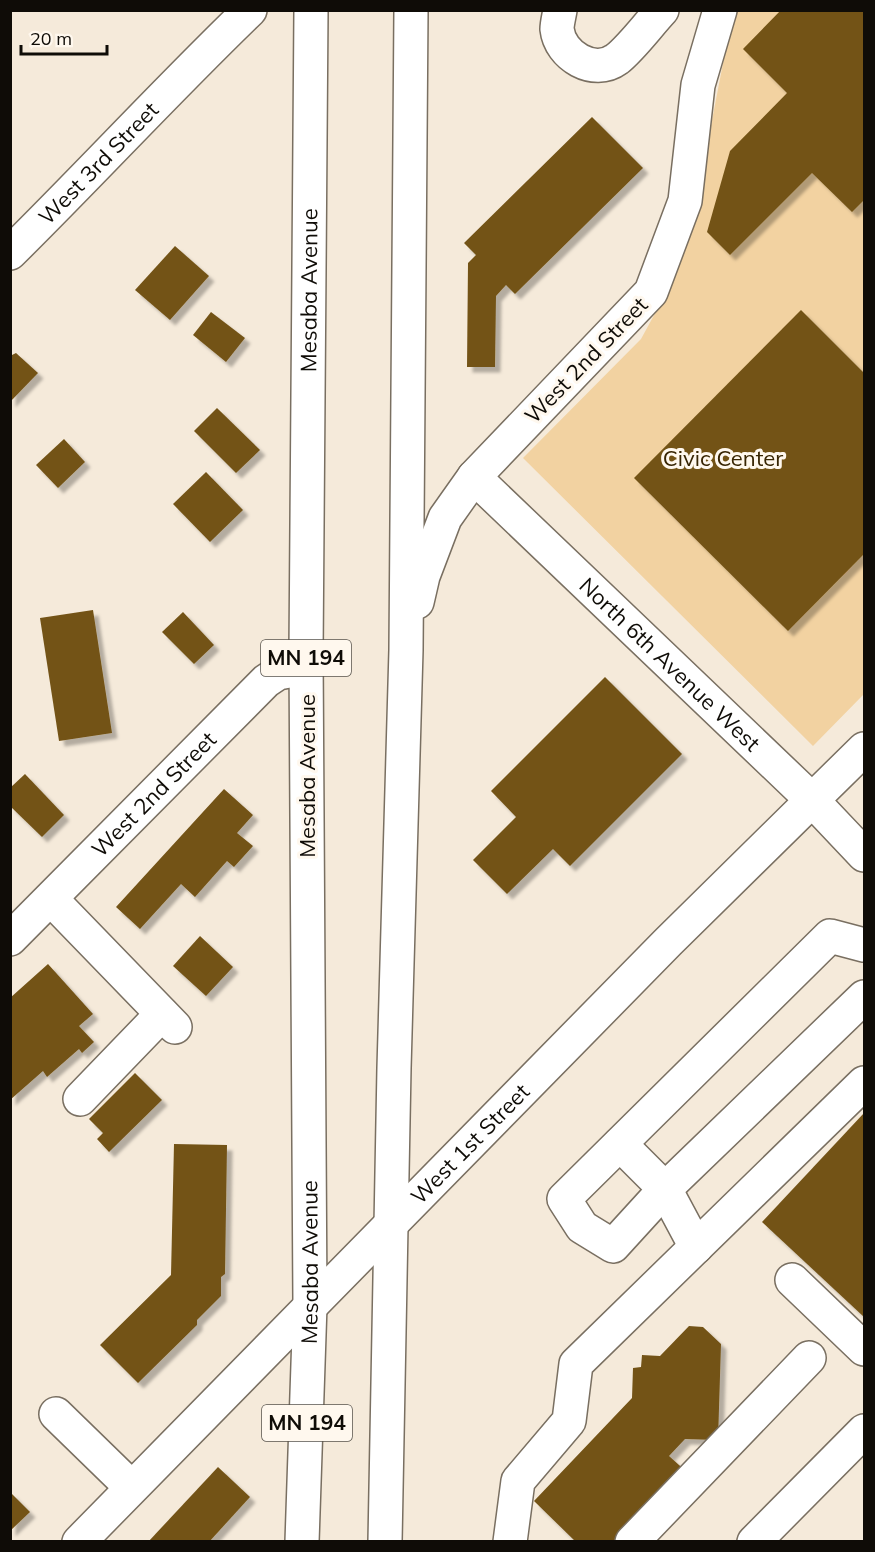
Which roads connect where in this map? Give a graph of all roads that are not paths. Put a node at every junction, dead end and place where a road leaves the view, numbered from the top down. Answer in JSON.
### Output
{"nodes":[{"id":1,"x":250,"y":10,"type":"edge"},
{"id":2,"x":311,"y":10,"type":"edge"},
{"id":3,"x":411,"y":10,"type":"edge"},
{"id":4,"x":560,"y":10,"type":"edge"},
{"id":5,"x":662,"y":10,"type":"edge"},
{"id":6,"x":720,"y":10,"type":"edge"},
{"id":7,"x":10,"y":253,"type":"edge"},
{"id":8,"x":474,"y":477,"type":"junction"},
{"id":9,"x":406,"y":650,"type":"junction"},
{"id":10,"x":306,"y":668,"type":"junction"},
{"id":11,"x":864,"y":749,"type":"edge"},
{"id":12,"x":812,"y":801,"type":"junction"},
{"id":13,"x":864,"y":855,"type":"edge"},
{"id":14,"x":51,"y":899,"type":"junction"},
{"id":15,"x":10,"y":939,"type":"edge"},
{"id":16,"x":864,"y":945,"type":"edge"},
{"id":17,"x":864,"y":997,"type":"edge"},
{"id":18,"x":864,"y":1083,"type":"edge"},
{"id":19,"x":80,"y":1100,"type":"dead end"},
{"id":20,"x":620,"y":1144,"type":"junction"},
{"id":21,"x":665,"y":1190,"type":"junction"},
{"id":22,"x":391,"y":1223,"type":"junction"},
{"id":23,"x":696,"y":1247,"type":"junction"},
{"id":24,"x":792,"y":1280,"type":"dead end"},
{"id":25,"x":310,"y":1305,"type":"junction"},
{"id":26,"x":864,"y":1349,"type":"edge"},
{"id":27,"x":809,"y":1358,"type":"dead end"},
{"id":28,"x":56,"y":1414,"type":"dead end"},
{"id":29,"x":864,"y":1431,"type":"edge"},
{"id":30,"x":131,"y":1487,"type":"junction"},
{"id":31,"x":79,"y":1542,"type":"edge"},
{"id":32,"x":302,"y":1542,"type":"edge"},
{"id":33,"x":386,"y":1542,"type":"edge"},
{"id":34,"x":510,"y":1542,"type":"edge"},
{"id":35,"x":632,"y":1542,"type":"edge"},
{"id":36,"x":754,"y":1542,"type":"edge"}],
"edges":[{"from":1,"to":7,"type":"main road","name":"West 3rd Street"},
{"from":2,"to":10,"type":"main road","name":"Mesaba Avenue","number":"MN 194"},
{"from":3,"to":9,"type":"main road"},
{"from":4,"to":5,"type":"main road"},
{"from":6,"to":8,"type":"main road","name":"West 2nd Street"},
{"from":8,"to":9,"type":"main road","name":"West 2nd Street"},
{"from":8,"to":12,"type":"main road","name":"North 6th Avenue West"},
{"from":9,"to":22,"type":"main road"},
{"from":10,"to":14,"type":"main road","name":"West 2nd Street"},
{"from":10,"to":25,"type":"main road","name":"Mesaba Avenue","number":"MN 194"},
{"from":11,"to":12,"type":"main road","name":"West 1st Street"},
{"from":12,"to":13,"type":"main road","name":"North 6th Avenue West"},
{"from":12,"to":22,"type":"main road","name":"West 1st Street"},
{"from":14,"to":15,"type":"main road","name":"West 2nd Street"},
{"from":14,"to":19,"type":"main road"},
{"from":16,"to":20,"type":"main road"},
{"from":17,"to":21,"type":"main road"},
{"from":18,"to":23,"type":"main road"},
{"from":20,"to":21,"type":"main road"},
{"from":20,"to":21,"type":"main road"},
{"from":21,"to":23,"type":"main road"},
{"from":22,"to":25,"type":"main road","name":"West 1st Street"},
{"from":22,"to":33,"type":"main road"},
{"from":23,"to":34,"type":"main road"},
{"from":24,"to":26,"type":"main road"},
{"from":25,"to":30,"type":"main road","name":"West 1st Street"},
{"from":25,"to":32,"type":"main road","name":"Mesaba Avenue","number":"MN 194"},
{"from":27,"to":35,"type":"main road"},
{"from":28,"to":30,"type":"main road"},
{"from":29,"to":36,"type":"main road"},
{"from":30,"to":31,"type":"main road","name":"West 1st Street"}]}
